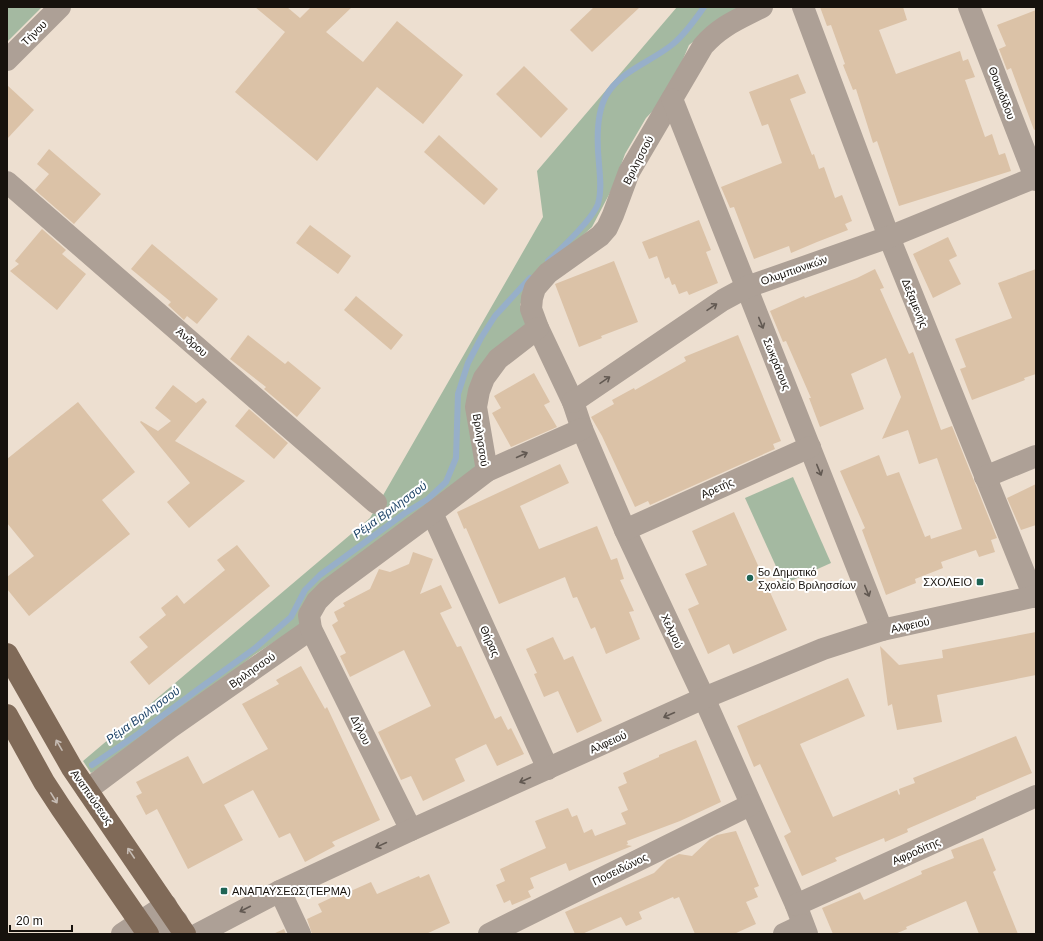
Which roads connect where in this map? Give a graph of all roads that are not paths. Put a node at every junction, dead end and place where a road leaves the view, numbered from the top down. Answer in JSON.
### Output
{"nodes":[{"id":1,"x":60,"y":7,"type":"edge"},
{"id":2,"x":762,"y":7,"type":"edge"},
{"id":3,"x":803,"y":7,"type":"edge"},
{"id":4,"x":968,"y":7,"type":"edge"},
{"id":5,"x":7,"y":60,"type":"edge"},
{"id":6,"x":672,"y":99,"type":"junction"},
{"id":7,"x":1036,"y":178,"type":"edge"},
{"id":8,"x":7,"y":182,"type":"edge"},
{"id":9,"x":889,"y":237,"type":"junction"},
{"id":10,"x":746,"y":287,"type":"junction"},
{"id":11,"x":538,"y":328,"type":"junction"},
{"id":12,"x":572,"y":402,"type":"junction"},
{"id":13,"x":582,"y":429,"type":"junction"},
{"id":14,"x":810,"y":447,"type":"junction"},
{"id":15,"x":1036,"y":456,"type":"edge"},
{"id":16,"x":487,"y":471,"type":"junction"},
{"id":17,"x":985,"y":477,"type":"junction"},
{"id":18,"x":376,"y":503,"type":"dead end"},
{"id":19,"x":432,"y":513,"type":"junction"},
{"id":20,"x":624,"y":530,"type":"junction"},
{"id":21,"x":1035,"y":596,"type":"edge"},
{"id":22,"x":311,"y":629,"type":"junction"},
{"id":23,"x":882,"y":630,"type":"junction"},
{"id":24,"x":7,"y":654,"type":"edge"},
{"id":25,"x":704,"y":698,"type":"junction"},
{"id":26,"x":7,"y":715,"type":"edge"},
{"id":27,"x":548,"y":769,"type":"junction"},
{"id":28,"x":87,"y":790,"type":"junction"},
{"id":29,"x":1036,"y":796,"type":"edge"},
{"id":30,"x":750,"y":805,"type":"junction"},
{"id":31,"x":411,"y":830,"type":"junction"},
{"id":32,"x":280,"y":891,"type":"junction"},
{"id":33,"x":176,"y":920,"type":"edge"},
{"id":34,"x":798,"y":925,"type":"edge"},
{"id":35,"x":141,"y":931,"type":"edge"},
{"id":36,"x":198,"y":934,"type":"edge"},
{"id":37,"x":300,"y":934,"type":"edge"},
{"id":38,"x":489,"y":934,"type":"edge"}],
"edges":[{"from":1,"to":5,"type":"street","name":"Τήνου"},
{"from":2,"to":6,"type":"street","name":"Βριλησσού"},
{"from":3,"to":9,"type":"street","name":"Δεξαμενής"},
{"from":4,"to":7,"type":"street","name":"Θουκιδίδου"},
{"from":6,"to":10,"type":"street","name":"Σωκράτους"},
{"from":6,"to":11,"type":"street","name":"Βριλησσού"},
{"from":7,"to":9,"type":"street","name":"Ολυμπιονικών"},
{"from":8,"to":18,"type":"street","name":"Άνδρου"},
{"from":9,"to":10,"type":"street","name":"Ολυμπιονικών"},
{"from":9,"to":17,"type":"street","name":"Δεξαμενής"},
{"from":12,"to":10,"type":"street","name":"Ολυμπιονικών","one_way":true},
{"from":10,"to":14,"type":"street","name":"Σωκράτους","one_way":true},
{"from":11,"to":12,"type":"street","name":"Χελμού"},
{"from":11,"to":16,"type":"street","name":"Βριλησσού"},
{"from":12,"to":13,"type":"street","name":"Χελμού"},
{"from":16,"to":13,"type":"street","one_way":true},
{"from":13,"to":20,"type":"street","name":"Χελμού"},
{"from":14,"to":20,"type":"street","name":"Αρετής"},
{"from":14,"to":23,"type":"street","name":"Σωκράτους","one_way":true},
{"from":15,"to":17,"type":"street"},
{"from":16,"to":19,"type":"street","name":"Βριλησσού"},
{"from":17,"to":21,"type":"street","name":"Δεξαμενής"},
{"from":19,"to":22,"type":"street","name":"Βριλησσού"},
{"from":19,"to":27,"type":"street","name":"Θήρας"},
{"from":20,"to":25,"type":"street","name":"Χελμού"},
{"from":21,"to":23,"type":"street","name":"Αλφειού"},
{"from":22,"to":28,"type":"street","name":"Βριλησσού"},
{"from":22,"to":31,"type":"street","name":"Δήλου"},
{"from":23,"to":25,"type":"street","name":"Αλφειού"},
{"from":28,"to":24,"type":"main road","name":"Αναπαύσεως","one_way":true},
{"from":25,"to":27,"type":"street","name":"Αλφειού","one_way":true},
{"from":25,"to":30,"type":"street","name":"Χελμού"},
{"from":26,"to":35,"type":"main road","one_way":true},
{"from":27,"to":31,"type":"street","name":"Αλφειού","one_way":true},
{"from":33,"to":28,"type":"main road","name":"Αναπαύσεως","one_way":true},
{"from":29,"to":34,"type":"street","name":"Αφροδίτης"},
{"from":30,"to":34,"type":"street","name":"Χελμού"},
{"from":30,"to":38,"type":"street","name":"Ποσειδώνος"},
{"from":31,"to":32,"type":"street","name":"Αλφειού","one_way":true},
{"from":32,"to":36,"type":"street","name":"Αλφειού","one_way":true},
{"from":32,"to":37,"type":"street"},
{"from":33,"to":35,"type":"street"}]}
